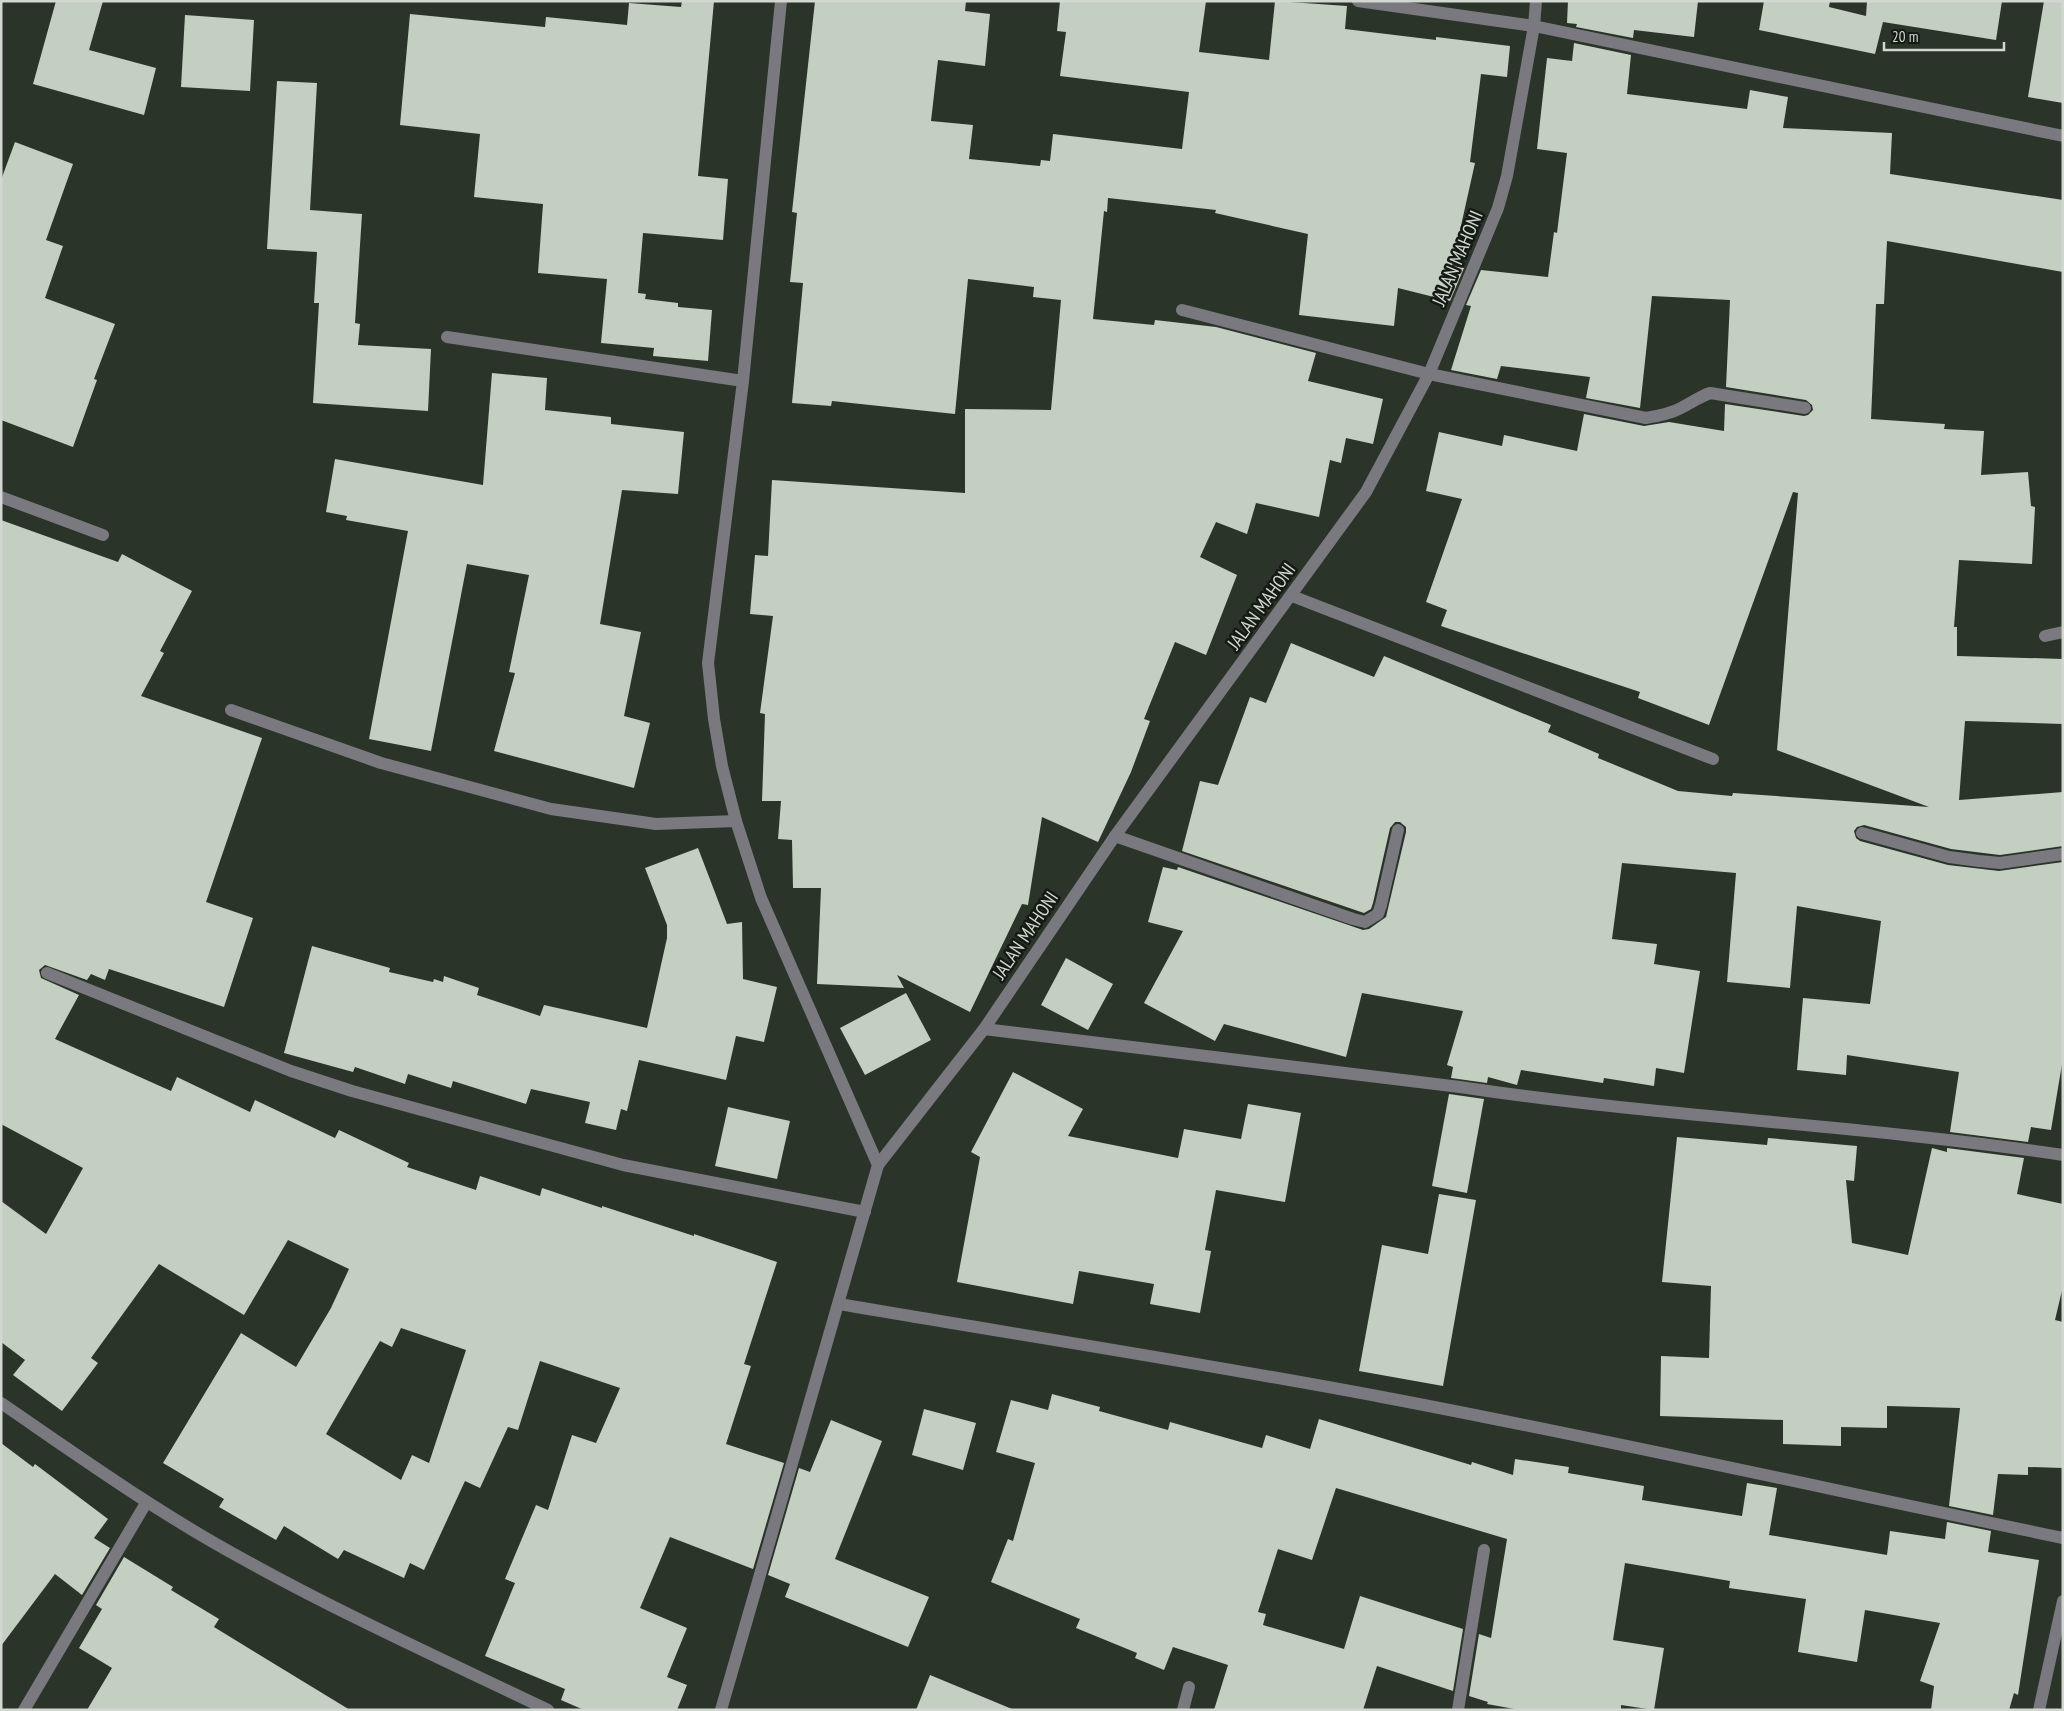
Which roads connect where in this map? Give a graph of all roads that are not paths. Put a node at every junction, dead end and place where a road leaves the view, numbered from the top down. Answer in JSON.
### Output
{"nodes":[{"id":1,"x":781,"y":1,"type":"edge"},
{"id":2,"x":1358,"y":1,"type":"edge"},
{"id":3,"x":1536,"y":1,"type":"edge"},
{"id":4,"x":1534,"y":26,"type":"junction"},
{"id":5,"x":2063,"y":136,"type":"edge"},
{"id":6,"x":1182,"y":310,"type":"dead end"},
{"id":7,"x":447,"y":337,"type":"dead end"},
{"id":8,"x":1429,"y":374,"type":"junction"},
{"id":9,"x":743,"y":381,"type":"junction"},
{"id":10,"x":1805,"y":408,"type":"dead end"},
{"id":11,"x":1,"y":497,"type":"edge"},
{"id":12,"x":104,"y":535,"type":"dead end"},
{"id":13,"x":1292,"y":596,"type":"junction"},
{"id":14,"x":2063,"y":632,"type":"edge"},
{"id":15,"x":2045,"y":636,"type":"dead end"},
{"id":16,"x":231,"y":710,"type":"dead end"},
{"id":17,"x":1713,"y":759,"type":"dead end"},
{"id":18,"x":736,"y":821,"type":"junction"},
{"id":19,"x":1398,"y":830,"type":"dead end"},
{"id":20,"x":1862,"y":833,"type":"dead end"},
{"id":21,"x":1116,"y":836,"type":"junction"},
{"id":22,"x":2063,"y":854,"type":"edge"},
{"id":23,"x":47,"y":973,"type":"dead end"},
{"id":24,"x":984,"y":1029,"type":"junction"},
{"id":25,"x":2063,"y":1155,"type":"edge"},
{"id":26,"x":878,"y":1166,"type":"junction"},
{"id":27,"x":865,"y":1212,"type":"junction"},
{"id":28,"x":839,"y":1304,"type":"junction"},
{"id":29,"x":1,"y":1403,"type":"edge"},
{"id":30,"x":146,"y":1503,"type":"junction"},
{"id":31,"x":2063,"y":1538,"type":"edge"},
{"id":32,"x":1484,"y":1550,"type":"dead end"},
{"id":33,"x":2063,"y":1601,"type":"edge"},
{"id":34,"x":1189,"y":1687,"type":"dead end"},
{"id":35,"x":24,"y":1710,"type":"edge"},
{"id":36,"x":548,"y":1710,"type":"edge"},
{"id":37,"x":720,"y":1710,"type":"edge"},
{"id":38,"x":1183,"y":1710,"type":"edge"},
{"id":39,"x":1458,"y":1710,"type":"edge"},
{"id":40,"x":2039,"y":1710,"type":"edge"}],
"edges":[{"from":1,"to":9,"type":"street"},
{"from":2,"to":4,"type":"street"},
{"from":3,"to":4,"type":"street","name":"JALAN MAHONI"},
{"from":4,"to":5,"type":"street"},
{"from":4,"to":8,"type":"street","name":"JALAN MAHONI"},
{"from":6,"to":8,"type":"street"},
{"from":7,"to":9,"type":"street"},
{"from":8,"to":10,"type":"street"},
{"from":8,"to":13,"type":"street","name":"JALAN MAHONI"},
{"from":9,"to":18,"type":"street"},
{"from":11,"to":12,"type":"street"},
{"from":13,"to":17,"type":"street"},
{"from":13,"to":21,"type":"street","name":"JALAN MAHONI"},
{"from":14,"to":15,"type":"street"},
{"from":16,"to":18,"type":"street"},
{"from":18,"to":26,"type":"street"},
{"from":19,"to":21,"type":"street"},
{"from":20,"to":22,"type":"street"},
{"from":21,"to":24,"type":"street","name":"JALAN MAHONI"},
{"from":23,"to":27,"type":"street"},
{"from":24,"to":25,"type":"street"},
{"from":24,"to":26,"type":"street","name":"JALAN MAHONI"},
{"from":26,"to":27,"type":"street"},
{"from":27,"to":28,"type":"street"},
{"from":28,"to":31,"type":"street"},
{"from":28,"to":37,"type":"street"},
{"from":29,"to":30,"type":"street"},
{"from":30,"to":35,"type":"street"},
{"from":30,"to":36,"type":"street"},
{"from":32,"to":39,"type":"street"},
{"from":33,"to":40,"type":"street"},
{"from":34,"to":38,"type":"street"}]}
